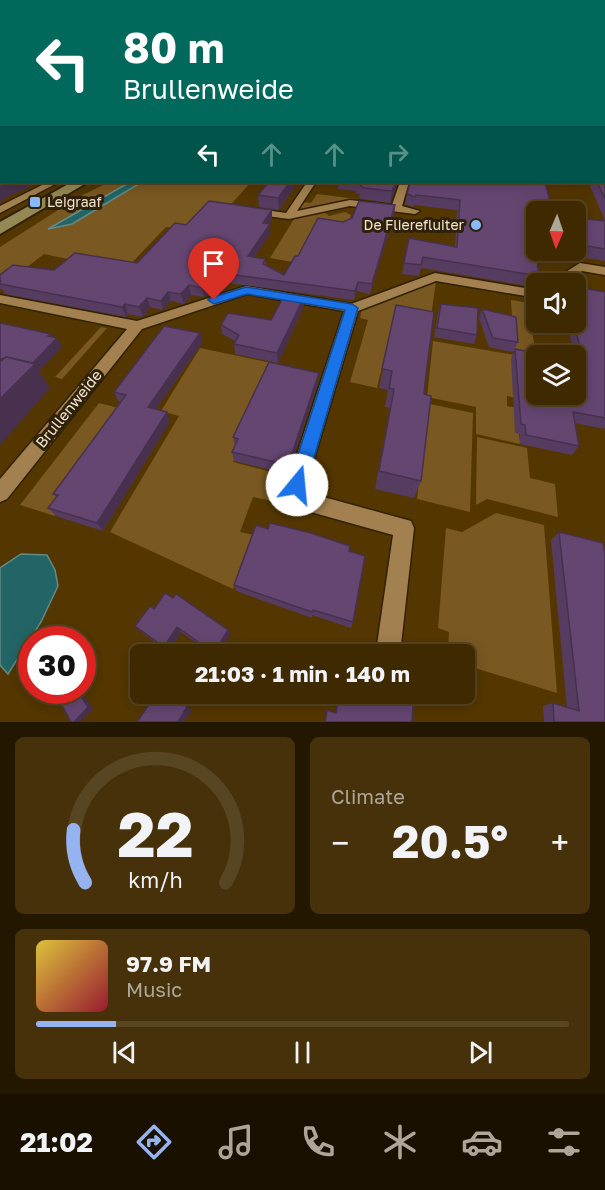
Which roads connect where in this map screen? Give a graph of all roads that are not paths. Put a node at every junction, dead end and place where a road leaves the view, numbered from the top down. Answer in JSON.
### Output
{"nodes":[{"id":1,"x":77,"y":183,"type":"edge"},
{"id":2,"x":86,"y":183,"type":"edge"},
{"id":3,"x":310,"y":183,"type":"edge"},
{"id":4,"x":404,"y":183,"type":"edge"},
{"id":5,"x":55,"y":189,"type":"edge"},
{"id":6,"x":396,"y":208,"type":"junction"},
{"id":7,"x":0,"y":210,"type":"edge"},
{"id":8,"x":240,"y":210,"type":"edge"},
{"id":9,"x":415,"y":211,"type":"dead end"},
{"id":10,"x":290,"y":216,"type":"junction"},
{"id":11,"x":0,"y":229,"type":"edge"},
{"id":12,"x":605,"y":271,"type":"edge"},
{"id":13,"x":570,"y":273,"type":"edge"},
{"id":14,"x":526,"y":292,"type":"edge"},
{"id":15,"x":0,"y":299,"type":"edge"},
{"id":16,"x":352,"y":308,"type":"junction"},
{"id":17,"x":137,"y":326,"type":"junction"},
{"id":18,"x":0,"y":493,"type":"edge"},
{"id":19,"x":389,"y":644,"type":"edge"}],
"edges":[{"from":1,"to":5,"type":"street"},
{"from":2,"to":5,"type":"street"},
{"from":3,"to":10,"type":"street"},
{"from":4,"to":6,"type":"street"},
{"from":5,"to":7,"type":"street"},
{"from":5,"to":11,"type":"street"},
{"from":6,"to":9,"type":"street"},
{"from":6,"to":10,"type":"street"},
{"from":8,"to":10,"type":"street"},
{"from":12,"to":13,"type":"street"},
{"from":14,"to":16,"type":"street"},
{"from":15,"to":17,"type":"street"},
{"from":16,"to":17,"type":"street"},
{"from":16,"to":19,"type":"street"},
{"from":17,"to":18,"type":"street","name":"Brullenweide"}]}
